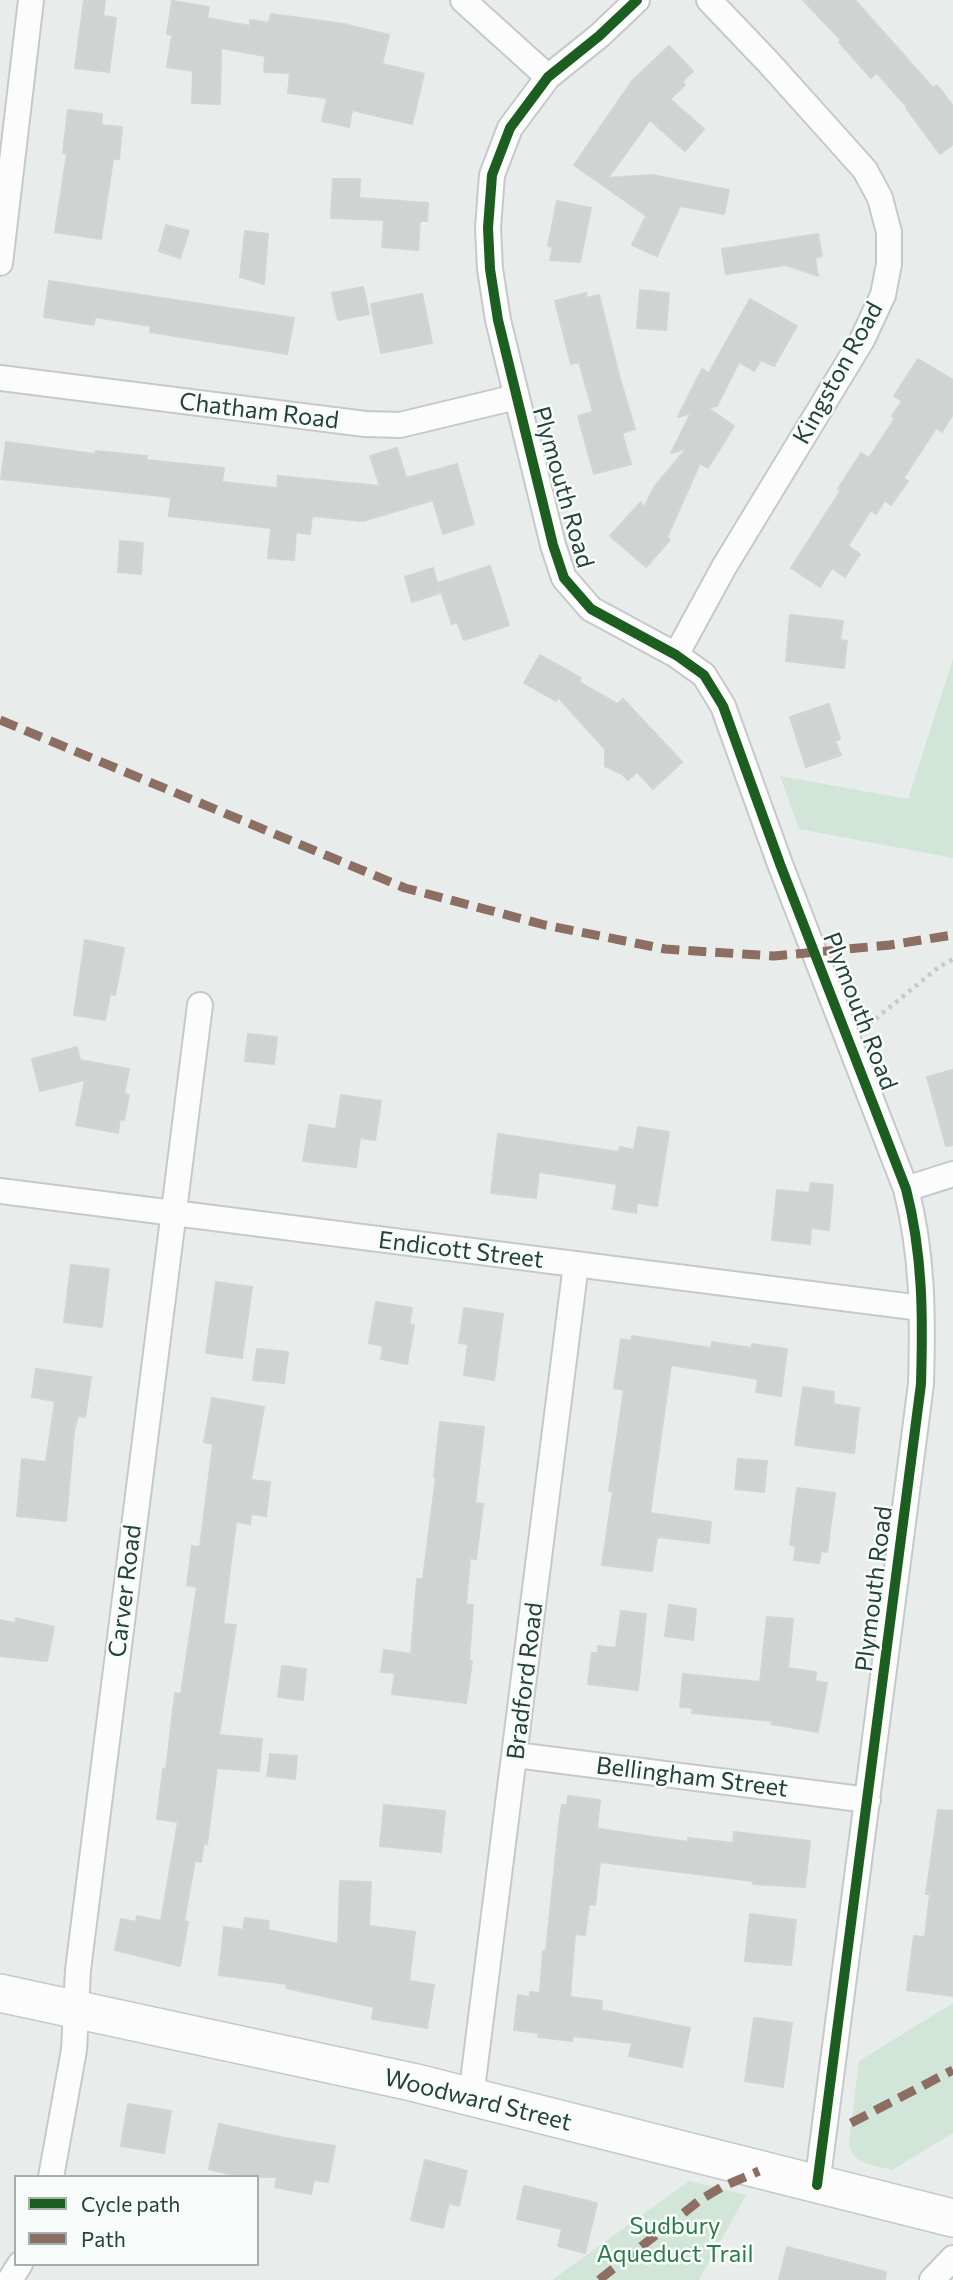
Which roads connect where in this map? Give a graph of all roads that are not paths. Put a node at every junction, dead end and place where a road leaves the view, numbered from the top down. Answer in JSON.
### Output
{"nodes":[{"id":1,"x":31,"y":0,"type":"edge"},
{"id":2,"x":463,"y":0,"type":"edge"},
{"id":3,"x":637,"y":0,"type":"edge"},
{"id":4,"x":709,"y":0,"type":"edge"},
{"id":5,"x":548,"y":77,"type":"junction"},
{"id":6,"x":0,"y":263,"type":"edge"},
{"id":7,"x":0,"y":378,"type":"edge"},
{"id":8,"x":516,"y":397,"type":"junction"},
{"id":9,"x":676,"y":654,"type":"junction"},
{"id":10,"x":200,"y":1005,"type":"dead end"},
{"id":11,"x":953,"y":1174,"type":"edge"},
{"id":12,"x":906,"y":1189,"type":"junction"},
{"id":13,"x":0,"y":1191,"type":"edge"},
{"id":14,"x":173,"y":1213,"type":"junction"},
{"id":15,"x":576,"y":1264,"type":"junction"},
{"id":16,"x":922,"y":1308,"type":"junction"},
{"id":17,"x":516,"y":1755,"type":"junction"},
{"id":18,"x":868,"y":1800,"type":"junction"},
{"id":19,"x":0,"y":1993,"type":"edge"},
{"id":20,"x":77,"y":2010,"type":"junction"},
{"id":21,"x":471,"y":2097,"type":"junction"},
{"id":22,"x":51,"y":2175,"type":"edge"},
{"id":23,"x":817,"y":2185,"type":"junction"},
{"id":24,"x":953,"y":2218,"type":"edge"},
{"id":25,"x":953,"y":2258,"type":"edge"},
{"id":26,"x":932,"y":2280,"type":"edge"}],
"edges":[{"from":1,"to":6,"type":"street"},
{"from":2,"to":5,"type":"street"},
{"from":3,"to":5,"type":"street","name":"Plymouth Road"},
{"from":4,"to":9,"type":"street","name":"Kingston Road"},
{"from":5,"to":8,"type":"street","name":"Plymouth Road"},
{"from":7,"to":8,"type":"street","name":"Chatham Road"},
{"from":8,"to":9,"type":"street","name":"Plymouth Road"},
{"from":9,"to":12,"type":"street","name":"Plymouth Road"},
{"from":10,"to":14,"type":"street","name":"Carver Road"},
{"from":11,"to":12,"type":"street"},
{"from":12,"to":16,"type":"street","name":"Plymouth Road"},
{"from":13,"to":14,"type":"street","name":"Endicott Street"},
{"from":14,"to":15,"type":"street","name":"Endicott Street"},
{"from":14,"to":20,"type":"street","name":"Carver Road"},
{"from":15,"to":16,"type":"street","name":"Endicott Street"},
{"from":15,"to":17,"type":"street","name":"Bradford Road"},
{"from":16,"to":18,"type":"street","name":"Plymouth Road"},
{"from":17,"to":18,"type":"street","name":"Bellingham Street"},
{"from":17,"to":21,"type":"street","name":"Bradford Road"},
{"from":18,"to":23,"type":"street","name":"Plymouth Road"},
{"from":19,"to":20,"type":"street","name":"Woodward Street"},
{"from":20,"to":21,"type":"street","name":"Woodward Street"},
{"from":20,"to":22,"type":"street","name":"Carver Road"},
{"from":21,"to":23,"type":"street","name":"Woodward Street"},
{"from":23,"to":24,"type":"street","name":"Woodward Street"},
{"from":25,"to":26,"type":"street"}]}
